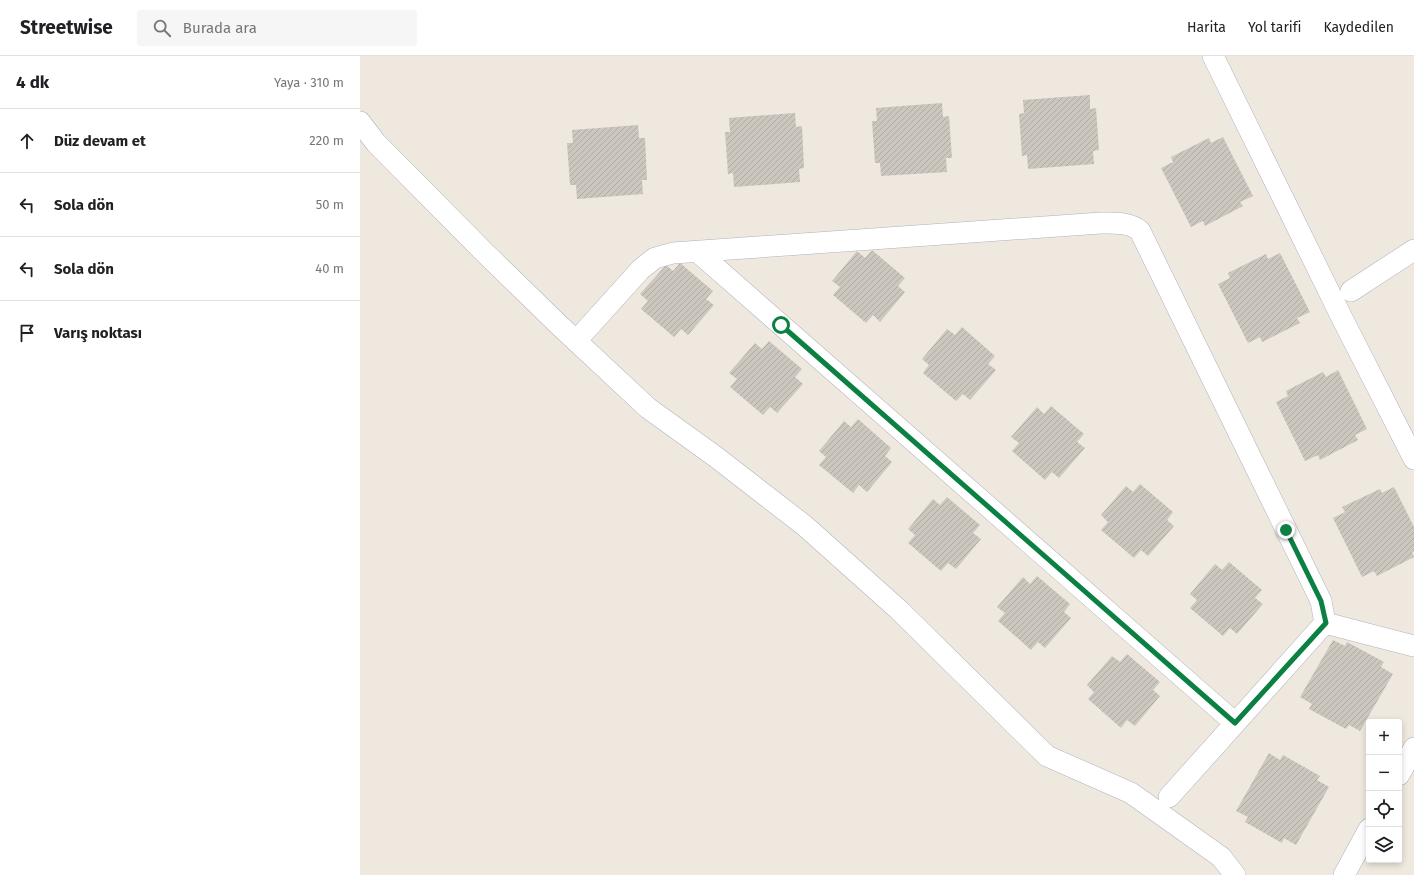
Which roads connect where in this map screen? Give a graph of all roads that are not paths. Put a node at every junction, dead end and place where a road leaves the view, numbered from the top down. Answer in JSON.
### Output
{"nodes":[{"id":1,"x":1213,"y":56,"type":"edge"},
{"id":2,"x":360,"y":122,"type":"edge"},
{"id":3,"x":1414,"y":250,"type":"edge"},
{"id":4,"x":698,"y":252,"type":"junction"},
{"id":5,"x":1351,"y":291,"type":"dead end"},
{"id":6,"x":576,"y":341,"type":"junction"},
{"id":7,"x":1414,"y":459,"type":"edge"},
{"id":8,"x":1326,"y":623,"type":"junction"},
{"id":9,"x":1414,"y":646,"type":"edge"},
{"id":10,"x":1235,"y":723,"type":"junction"},
{"id":11,"x":1414,"y":748,"type":"edge"},
{"id":12,"x":1402,"y":770,"type":"edge"},
{"id":13,"x":1169,"y":797,"type":"dead end"},
{"id":14,"x":1366,"y":835,"type":"edge"},
{"id":15,"x":1235,"y":875,"type":"edge"},
{"id":16,"x":1344,"y":875,"type":"edge"}],
"edges":[{"from":1,"to":7,"type":"street"},
{"from":2,"to":6,"type":"street"},
{"from":3,"to":5,"type":"street"},
{"from":4,"to":6,"type":"street"},
{"from":4,"to":8,"type":"street"},
{"from":4,"to":10,"type":"street"},
{"from":6,"to":15,"type":"street"},
{"from":8,"to":9,"type":"street"},
{"from":8,"to":10,"type":"street"},
{"from":10,"to":13,"type":"street"},
{"from":11,"to":12,"type":"street"},
{"from":14,"to":16,"type":"street"}]}
